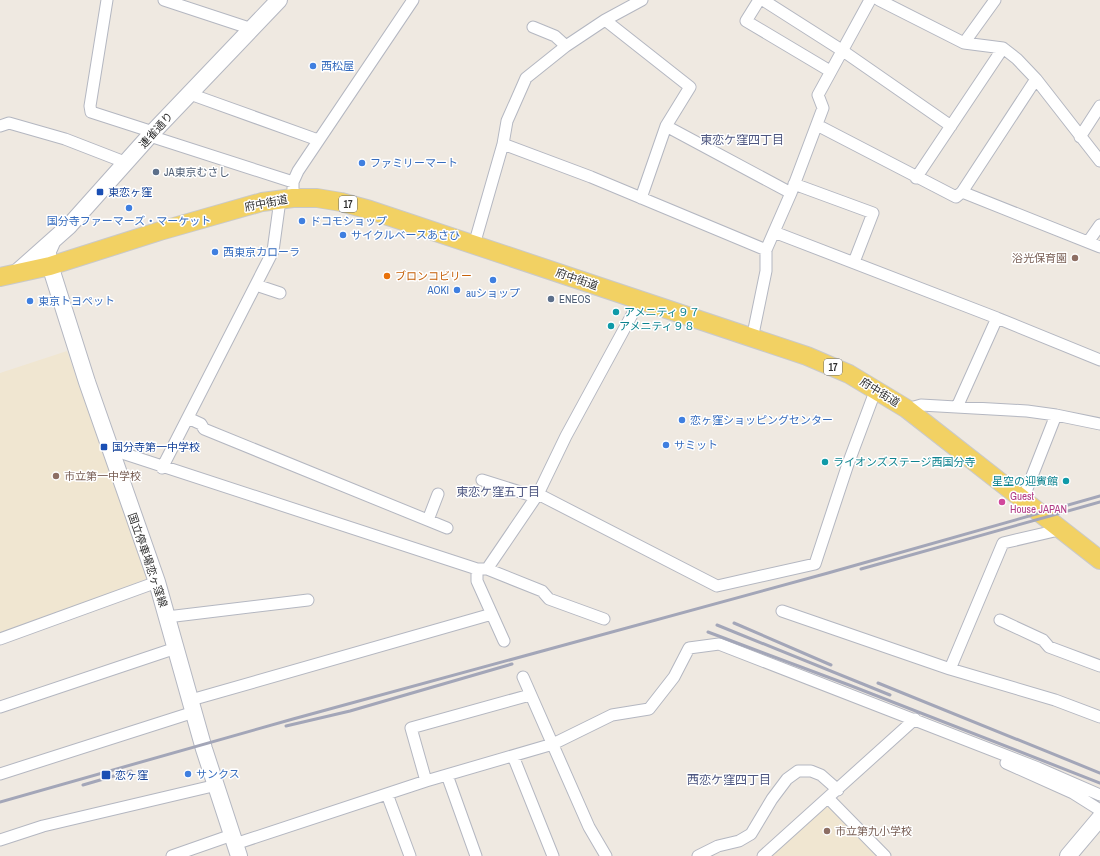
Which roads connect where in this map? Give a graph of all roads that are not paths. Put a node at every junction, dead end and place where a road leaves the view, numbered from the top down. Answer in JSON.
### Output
{"nodes":[{"id":1,"x":107,"y":0,"type":"edge"},
{"id":2,"x":164,"y":0,"type":"edge"},
{"id":3,"x":279,"y":0,"type":"edge"},
{"id":4,"x":413,"y":0,"type":"edge"},
{"id":5,"x":642,"y":0,"type":"edge"},
{"id":6,"x":759,"y":0,"type":"edge"},
{"id":7,"x":763,"y":0,"type":"edge"},
{"id":8,"x":870,"y":0,"type":"edge"},
{"id":9,"x":879,"y":0,"type":"edge"},
{"id":10,"x":995,"y":0,"type":"edge"},
{"id":11,"x":605,"y":20,"type":"junction"},
{"id":12,"x":533,"y":27,"type":"dead end"},
{"id":13,"x":252,"y":29,"type":"junction"},
{"id":14,"x":964,"y":43,"type":"junction"},
{"id":15,"x":566,"y":46,"type":"junction"},
{"id":16,"x":1003,"y":48,"type":"junction"},
{"id":17,"x":843,"y":51,"type":"junction"},
{"id":18,"x":830,"y":71,"type":"junction"},
{"id":19,"x":1036,"y":79,"type":"junction"},
{"id":20,"x":190,"y":94,"type":"junction"},
{"id":21,"x":1100,"y":106,"type":"edge"},
{"id":22,"x":817,"y":125,"type":"junction"},
{"id":23,"x":0,"y":126,"type":"edge"},
{"id":24,"x":666,"y":126,"type":"junction"},
{"id":25,"x":951,"y":126,"type":"junction"},
{"id":26,"x":152,"y":134,"type":"junction"},
{"id":27,"x":1080,"y":137,"type":"junction"},
{"id":28,"x":318,"y":140,"type":"junction"},
{"id":29,"x":503,"y":144,"type":"junction"},
{"id":30,"x":1100,"y":161,"type":"edge"},
{"id":31,"x":127,"y":163,"type":"junction"},
{"id":32,"x":916,"y":178,"type":"junction"},
{"id":33,"x":792,"y":189,"type":"junction"},
{"id":34,"x":962,"y":192,"type":"junction"},
{"id":35,"x":289,"y":193,"type":"junction"},
{"id":36,"x":641,"y":198,"type":"junction"},
{"id":37,"x":1100,"y":225,"type":"edge"},
{"id":38,"x":774,"y":232,"type":"junction"},
{"id":39,"x":52,"y":242,"type":"junction"},
{"id":40,"x":1088,"y":242,"type":"junction"},
{"id":41,"x":474,"y":245,"type":"junction"},
{"id":42,"x":1100,"y":247,"type":"edge"},
{"id":43,"x":766,"y":250,"type":"junction"},
{"id":44,"x":854,"y":262,"type":"junction"},
{"id":45,"x":50,"y":266,"type":"junction"},
{"id":46,"x":7,"y":276,"type":"edge"},
{"id":47,"x":256,"y":284,"type":"junction"},
{"id":48,"x":280,"y":293,"type":"dead end"},
{"id":49,"x":640,"y":300,"type":"junction"},
{"id":50,"x":997,"y":318,"type":"junction"},
{"id":51,"x":752,"y":339,"type":"junction"},
{"id":52,"x":1100,"y":360,"type":"edge"},
{"id":53,"x":876,"y":389,"type":"junction"},
{"id":54,"x":957,"y":407,"type":"junction"},
{"id":55,"x":908,"y":409,"type":"junction"},
{"id":56,"x":1056,"y":415,"type":"junction"},
{"id":57,"x":188,"y":418,"type":"junction"},
{"id":58,"x":1100,"y":424,"type":"edge"},
{"id":59,"x":110,"y":449,"type":"junction"},
{"id":60,"x":162,"y":468,"type":"junction"},
{"id":61,"x":482,"y":480,"type":"dead end"},
{"id":62,"x":438,"y":494,"type":"dead end"},
{"id":63,"x":537,"y":496,"type":"junction"},
{"id":64,"x":1023,"y":499,"type":"junction"},
{"id":65,"x":428,"y":520,"type":"junction"},
{"id":66,"x":447,"y":528,"type":"dead end"},
{"id":67,"x":1063,"y":529,"type":"junction"},
{"id":68,"x":1100,"y":560,"type":"edge"},
{"id":69,"x":482,"y":569,"type":"junction"},
{"id":70,"x":157,"y":582,"type":"junction"},
{"id":71,"x":308,"y":600,"type":"dead end"},
{"id":72,"x":782,"y":611,"type":"dead end"},
{"id":73,"x":492,"y":614,"type":"junction"},
{"id":74,"x":167,"y":617,"type":"junction"},
{"id":75,"x":604,"y":619,"type":"dead end"},
{"id":76,"x":1000,"y":620,"type":"dead end"},
{"id":77,"x":0,"y":639,"type":"edge"},
{"id":78,"x":504,"y":642,"type":"dead end"},
{"id":79,"x":176,"y":648,"type":"junction"},
{"id":80,"x":1100,"y":666,"type":"edge"},
{"id":81,"x":950,"y":669,"type":"junction"},
{"id":82,"x":523,"y":677,"type":"dead end"},
{"id":83,"x":530,"y":695,"type":"junction"},
{"id":84,"x":192,"y":706,"type":"junction"},
{"id":85,"x":0,"y":707,"type":"edge"},
{"id":86,"x":1100,"y":717,"type":"edge"},
{"id":87,"x":915,"y":719,"type":"junction"},
{"id":88,"x":553,"y":744,"type":"junction"},
{"id":89,"x":990,"y":749,"type":"junction"},
{"id":90,"x":513,"y":756,"type":"junction"},
{"id":91,"x":0,"y":774,"type":"edge"},
{"id":92,"x":447,"y":775,"type":"junction"},
{"id":93,"x":426,"y":781,"type":"junction"},
{"id":94,"x":217,"y":784,"type":"junction"},
{"id":95,"x":838,"y":790,"type":"junction"},
{"id":96,"x":387,"y":794,"type":"junction"},
{"id":97,"x":1100,"y":795,"type":"edge"},
{"id":98,"x":829,"y":798,"type":"junction"},
{"id":99,"x":1098,"y":811,"type":"edge"},
{"id":100,"x":0,"y":840,"type":"edge"},
{"id":101,"x":235,"y":845,"type":"edge"},
{"id":102,"x":172,"y":856,"type":"edge"},
{"id":103,"x":410,"y":856,"type":"edge"},
{"id":104,"x":476,"y":856,"type":"edge"},
{"id":105,"x":553,"y":856,"type":"edge"},
{"id":106,"x":606,"y":856,"type":"edge"},
{"id":107,"x":698,"y":856,"type":"edge"},
{"id":108,"x":763,"y":856,"type":"edge"},
{"id":109,"x":885,"y":856,"type":"edge"},
{"id":110,"x":1068,"y":856,"type":"edge"}],
"edges":[{"from":1,"to":26,"type":"street"},
{"from":2,"to":13,"type":"street"},
{"from":3,"to":13,"type":"main road","name":"連雀通り"},
{"from":4,"to":28,"type":"street"},
{"from":5,"to":11,"type":"street"},
{"from":6,"to":18,"type":"street"},
{"from":7,"to":17,"type":"street"},
{"from":8,"to":17,"type":"street"},
{"from":9,"to":14,"type":"street"},
{"from":10,"to":14,"type":"street"},
{"from":11,"to":15,"type":"street"},
{"from":11,"to":24,"type":"street"},
{"from":12,"to":15,"type":"street"},
{"from":13,"to":20,"type":"main road","name":"連雀通り"},
{"from":14,"to":16,"type":"street"},
{"from":15,"to":29,"type":"street"},
{"from":16,"to":19,"type":"street"},
{"from":16,"to":25,"type":"street"},
{"from":17,"to":18,"type":"street"},
{"from":17,"to":25,"type":"street"},
{"from":18,"to":22,"type":"street"},
{"from":19,"to":27,"type":"street"},
{"from":19,"to":34,"type":"street"},
{"from":20,"to":26,"type":"main road","name":"連雀通り"},
{"from":20,"to":28,"type":"street"},
{"from":21,"to":27,"type":"street"},
{"from":22,"to":32,"type":"street"},
{"from":22,"to":33,"type":"street"},
{"from":23,"to":31,"type":"street"},
{"from":24,"to":33,"type":"street"},
{"from":24,"to":36,"type":"street"},
{"from":25,"to":32,"type":"street"},
{"from":26,"to":31,"type":"main road","name":"連雀通り"},
{"from":26,"to":35,"type":"street"},
{"from":27,"to":30,"type":"street"},
{"from":28,"to":35,"type":"street"},
{"from":29,"to":36,"type":"street"},
{"from":29,"to":41,"type":"street"},
{"from":31,"to":39,"type":"main road","name":"連雀通り"},
{"from":32,"to":34,"type":"street"},
{"from":33,"to":38,"type":"street"},
{"from":33,"to":44,"type":"street"},
{"from":34,"to":40,"type":"street"},
{"from":35,"to":41,"type":"main road","name":"府中街道","number":"17"},
{"from":35,"to":45,"type":"main road","name":"府中街道","number":"17"},
{"from":35,"to":47,"type":"street"},
{"from":36,"to":43,"type":"street"},
{"from":37,"to":40,"type":"street"},
{"from":38,"to":43,"type":"street"},
{"from":38,"to":44,"type":"street"},
{"from":39,"to":45,"type":"main road"},
{"from":39,"to":46,"type":"main road","name":"連雀通り"},
{"from":40,"to":42,"type":"street"},
{"from":41,"to":49,"type":"main road","name":"府中街道","number":"17"},
{"from":43,"to":51,"type":"street"},
{"from":44,"to":50,"type":"street"},
{"from":45,"to":46,"type":"main road","name":"府中街道","number":"17"},
{"from":45,"to":59,"type":"main road","name":"国立停車場恋ヶ窪線"},
{"from":47,"to":48,"type":"street"},
{"from":47,"to":57,"type":"street"},
{"from":49,"to":51,"type":"main road","name":"府中街道","number":"17"},
{"from":49,"to":63,"type":"street"},
{"from":50,"to":52,"type":"street"},
{"from":50,"to":54,"type":"street"},
{"from":51,"to":53,"type":"main road","name":"府中街道","number":"17"},
{"from":53,"to":55,"type":"main road","name":"府中街道","number":"17"},
{"from":53,"to":63,"type":"street"},
{"from":54,"to":55,"type":"street"},
{"from":54,"to":56,"type":"street"},
{"from":55,"to":64,"type":"main road","name":"府中街道","number":"17"},
{"from":56,"to":58,"type":"street"},
{"from":56,"to":64,"type":"street"},
{"from":57,"to":60,"type":"street"},
{"from":57,"to":65,"type":"street"},
{"from":59,"to":60,"type":"street"},
{"from":59,"to":70,"type":"main road","name":"国立停車場恋ヶ窪線"},
{"from":60,"to":69,"type":"street"},
{"from":61,"to":63,"type":"street"},
{"from":62,"to":65,"type":"street"},
{"from":63,"to":69,"type":"street"},
{"from":64,"to":67,"type":"main road","name":"府中街道","number":"17"},
{"from":65,"to":66,"type":"street"},
{"from":67,"to":68,"type":"main road","name":"府中街道","number":"17"},
{"from":67,"to":81,"type":"street"},
{"from":69,"to":73,"type":"street"},
{"from":69,"to":75,"type":"street"},
{"from":70,"to":74,"type":"main road","name":"国立停車場恋ヶ窪線"},
{"from":70,"to":77,"type":"street"},
{"from":71,"to":74,"type":"street"},
{"from":72,"to":81,"type":"street"},
{"from":73,"to":78,"type":"street"},
{"from":73,"to":84,"type":"street"},
{"from":74,"to":79,"type":"main road","name":"国立停車場恋ヶ窪線"},
{"from":76,"to":80,"type":"street"},
{"from":79,"to":84,"type":"main road","name":"国立停車場恋ヶ窪線"},
{"from":79,"to":85,"type":"street"},
{"from":81,"to":86,"type":"street"},
{"from":82,"to":83,"type":"street"},
{"from":83,"to":88,"type":"street"},
{"from":83,"to":93,"type":"street"},
{"from":84,"to":91,"type":"street"},
{"from":84,"to":94,"type":"main road","name":"国立停車場恋ヶ窪線"},
{"from":87,"to":88,"type":"street"},
{"from":87,"to":89,"type":"street"},
{"from":87,"to":95,"type":"street"},
{"from":88,"to":90,"type":"street"},
{"from":88,"to":106,"type":"street"},
{"from":89,"to":97,"type":"street"},
{"from":89,"to":99,"type":"street"},
{"from":90,"to":92,"type":"street"},
{"from":90,"to":105,"type":"street"},
{"from":92,"to":93,"type":"street"},
{"from":92,"to":104,"type":"street"},
{"from":93,"to":96,"type":"street"},
{"from":94,"to":100,"type":"street"},
{"from":94,"to":101,"type":"main road","name":"国立停車場恋ヶ窪線"},
{"from":95,"to":98,"type":"street"},
{"from":95,"to":107,"type":"street"},
{"from":96,"to":101,"type":"street"},
{"from":96,"to":103,"type":"street"},
{"from":98,"to":108,"type":"street"},
{"from":98,"to":109,"type":"street"},
{"from":99,"to":110,"type":"main road"},
{"from":101,"to":102,"type":"street"}]}
